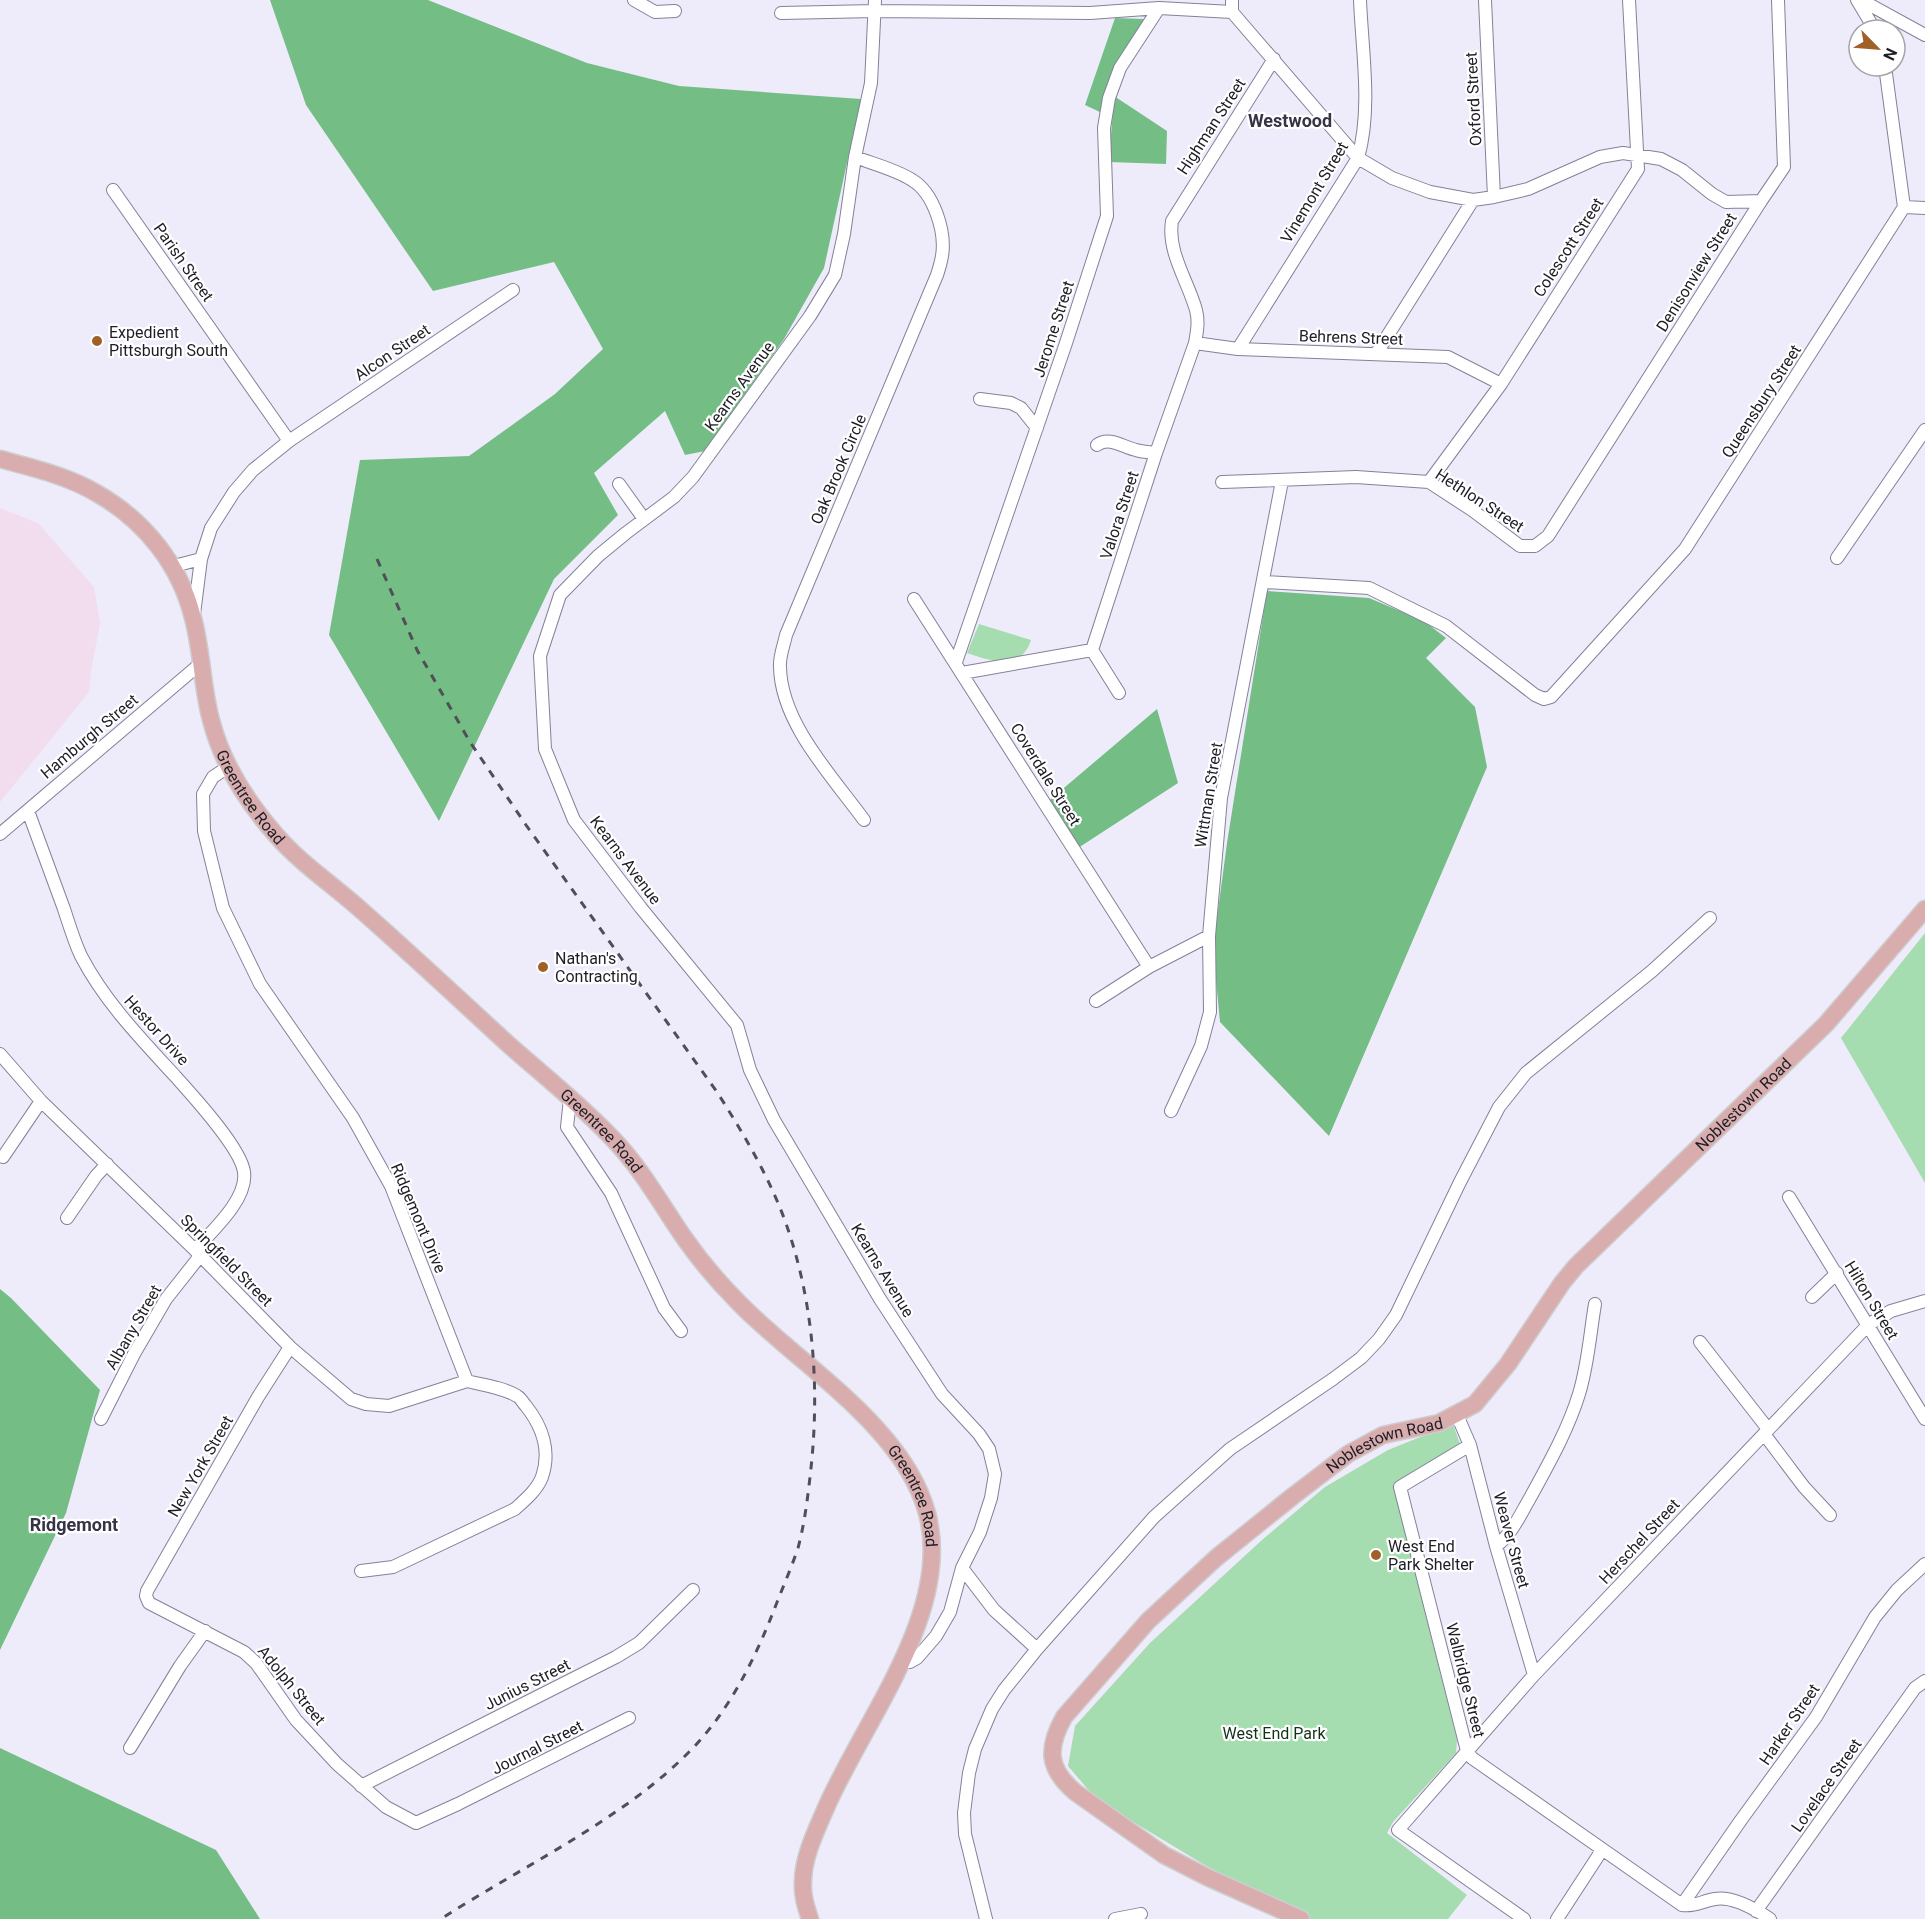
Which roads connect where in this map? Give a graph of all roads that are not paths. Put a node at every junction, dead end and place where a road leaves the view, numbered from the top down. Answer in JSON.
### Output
{"nodes":[{"id":1,"x":634,"y":0,"type":"edge"},
{"id":2,"x":1360,"y":0,"type":"edge"},
{"id":3,"x":1485,"y":0,"type":"edge"},
{"id":4,"x":1629,"y":0,"type":"edge"},
{"id":5,"x":1779,"y":0,"type":"edge"},
{"id":6,"x":1859,"y":0,"type":"edge"},
{"id":7,"x":875,"y":5,"type":"edge"},
{"id":8,"x":1232,"y":6,"type":"edge"},
{"id":9,"x":1159,"y":8,"type":"junction"},
{"id":10,"x":675,"y":11,"type":"dead end"},
{"id":11,"x":781,"y":13,"type":"dead end"},
{"id":12,"x":1869,"y":18,"type":"edge"},
{"id":13,"x":1925,"y":35,"type":"edge"},
{"id":14,"x":1274,"y":59,"type":"junction"},
{"id":15,"x":1887,"y":78,"type":"edge"},
{"id":16,"x":1639,"y":155,"type":"junction"},
{"id":17,"x":855,"y":157,"type":"junction"},
{"id":18,"x":1358,"y":158,"type":"junction"},
{"id":19,"x":113,"y":190,"type":"dead end"},
{"id":20,"x":1494,"y":197,"type":"junction"},
{"id":21,"x":1473,"y":200,"type":"junction"},
{"id":22,"x":1761,"y":201,"type":"junction"},
{"id":23,"x":1904,"y":207,"type":"junction"},
{"id":24,"x":1925,"y":208,"type":"edge"},
{"id":25,"x":1177,"y":210,"type":"joint"},
{"id":26,"x":513,"y":290,"type":"dead end"},
{"id":27,"x":1195,"y":343,"type":"junction"},
{"id":28,"x":1238,"y":349,"type":"junction"},
{"id":29,"x":1376,"y":354,"type":"junction"},
{"id":30,"x":1501,"y":384,"type":"junction"},
{"id":31,"x":980,"y":399,"type":"dead end"},
{"id":32,"x":1037,"y":428,"type":"junction"},
{"id":33,"x":1925,"y":430,"type":"edge"},
{"id":34,"x":290,"y":441,"type":"junction"},
{"id":35,"x":1097,"y":445,"type":"dead end"},
{"id":36,"x":1156,"y":453,"type":"junction"},
{"id":37,"x":0,"y":459,"type":"edge"},
{"id":38,"x":1282,"y":481,"type":"junction"},
{"id":39,"x":1222,"y":482,"type":"dead end"},
{"id":40,"x":1429,"y":482,"type":"junction"},
{"id":41,"x":619,"y":484,"type":"dead end"},
{"id":42,"x":644,"y":519,"type":"junction"},
{"id":43,"x":1548,"y":536,"type":"joint"},
{"id":44,"x":1837,"y":558,"type":"dead end"},
{"id":45,"x":201,"y":559,"type":"junction"},
{"id":46,"x":174,"y":566,"type":"junction"},
{"id":47,"x":1263,"y":582,"type":"junction"},
{"id":48,"x":914,"y":599,"type":"dead end"},
{"id":49,"x":194,"y":618,"type":"junction"},
{"id":50,"x":1092,"y":650,"type":"junction"},
{"id":51,"x":200,"y":664,"type":"junction"},
{"id":52,"x":959,"y":667,"type":"junction"},
{"id":53,"x":1119,"y":693,"type":"dead end"},
{"id":54,"x":228,"y":767,"type":"junction"},
{"id":55,"x":28,"y":811,"type":"junction"},
{"id":56,"x":864,"y":820,"type":"dead end"},
{"id":57,"x":0,"y":834,"type":"edge"},
{"id":58,"x":1925,"y":909,"type":"edge"},
{"id":59,"x":1710,"y":918,"type":"dead end"},
{"id":60,"x":1209,"y":936,"type":"junction"},
{"id":61,"x":1149,"y":967,"type":"junction"},
{"id":62,"x":1096,"y":1001,"type":"dead end"},
{"id":63,"x":0,"y":1054,"type":"edge"},
{"id":64,"x":570,"y":1099,"type":"junction"},
{"id":65,"x":41,"y":1101,"type":"junction"},
{"id":66,"x":1171,"y":1111,"type":"dead end"},
{"id":67,"x":3,"y":1156,"type":"dead end"},
{"id":68,"x":107,"y":1164,"type":"junction"},
{"id":69,"x":1789,"y":1197,"type":"dead end"},
{"id":70,"x":67,"y":1218,"type":"dead end"},
{"id":71,"x":197,"y":1253,"type":"junction"},
{"id":72,"x":1837,"y":1273,"type":"junction"},
{"id":73,"x":1812,"y":1297,"type":"dead end"},
{"id":74,"x":1925,"y":1301,"type":"edge"},
{"id":75,"x":1595,"y":1304,"type":"dead end"},
{"id":76,"x":1868,"y":1325,"type":"junction"},
{"id":77,"x":681,"y":1331,"type":"dead end"},
{"id":78,"x":1700,"y":1342,"type":"dead end"},
{"id":79,"x":290,"y":1347,"type":"junction"},
{"id":80,"x":467,"y":1382,"type":"junction"},
{"id":81,"x":1457,"y":1415,"type":"junction"},
{"id":82,"x":101,"y":1419,"type":"dead end"},
{"id":83,"x":1925,"y":1419,"type":"edge"},
{"id":84,"x":1766,"y":1432,"type":"junction"},
{"id":85,"x":1470,"y":1445,"type":"junction"},
{"id":86,"x":1830,"y":1515,"type":"dead end"},
{"id":87,"x":1496,"y":1546,"type":"junction"},
{"id":88,"x":1925,"y":1564,"type":"edge"},
{"id":89,"x":962,"y":1568,"type":"junction"},
{"id":90,"x":361,"y":1571,"type":"dead end"},
{"id":91,"x":693,"y":1590,"type":"dead end"},
{"id":92,"x":149,"y":1603,"type":"joint"},
{"id":93,"x":205,"y":1631,"type":"junction"},
{"id":94,"x":1037,"y":1649,"type":"junction"},
{"id":95,"x":901,"y":1661,"type":"junction"},
{"id":96,"x":1534,"y":1675,"type":"junction"},
{"id":97,"x":1925,"y":1681,"type":"edge"},
{"id":98,"x":629,"y":1718,"type":"dead end"},
{"id":99,"x":130,"y":1748,"type":"dead end"},
{"id":100,"x":1467,"y":1751,"type":"junction"},
{"id":101,"x":361,"y":1786,"type":"junction"},
{"id":102,"x":458,"y":1804,"type":"joint"},
{"id":103,"x":1602,"y":1850,"type":"junction"},
{"id":104,"x":1682,"y":1905,"type":"junction"},
{"id":105,"x":1756,"y":1911,"type":"junction"},
{"id":106,"x":1141,"y":1914,"type":"dead end"},
{"id":107,"x":810,"y":1919,"type":"edge"},
{"id":108,"x":986,"y":1919,"type":"edge"},
{"id":109,"x":1115,"y":1919,"type":"edge"},
{"id":110,"x":1301,"y":1919,"type":"edge"},
{"id":111,"x":1524,"y":1919,"type":"edge"},
{"id":112,"x":1557,"y":1919,"type":"edge"},
{"id":113,"x":1770,"y":1919,"type":"edge"}],
"edges":[{"from":1,"to":10,"type":"street"},
{"from":2,"to":18,"type":"street","name":"Vinemont Street"},
{"from":3,"to":20,"type":"street","name":"Oxford Street"},
{"from":4,"to":16,"type":"street","name":"Colescott Street"},
{"from":5,"to":22,"type":"street","name":"Denisonview Street"},
{"from":6,"to":12,"type":"street"},
{"from":6,"to":13,"type":"street"},
{"from":7,"to":9,"type":"street"},
{"from":7,"to":11,"type":"street"},
{"from":7,"to":17,"type":"street","name":"Kearns Avenue"},
{"from":8,"to":9,"type":"street"},
{"from":8,"to":14,"type":"street"},
{"from":9,"to":32,"type":"street","name":"Jerome Street"},
{"from":14,"to":18,"type":"street"},
{"from":14,"to":25,"type":"street","name":"Highman Street"},
{"from":15,"to":23,"type":"street"},
{"from":16,"to":20,"type":"street"},
{"from":16,"to":22,"type":"street"},
{"from":16,"to":30,"type":"street","name":"Colescott Street"},
{"from":17,"to":42,"type":"street","name":"Kearns Avenue"},
{"from":17,"to":56,"type":"street","name":"Oak Brook Circle"},
{"from":18,"to":21,"type":"street"},
{"from":18,"to":28,"type":"street","name":"Vinemont Street"},
{"from":19,"to":34,"type":"street","name":"Parish Street"},
{"from":20,"to":21,"type":"street"},
{"from":21,"to":29,"type":"street"},
{"from":22,"to":43,"type":"street","name":"Denisonview Street"},
{"from":23,"to":24,"type":"street"},
{"from":23,"to":47,"type":"street","name":"Queensbury Street"},
{"from":25,"to":27,"type":"street","name":"Valora Street"},
{"from":26,"to":34,"type":"street","name":"Alcon Street"},
{"from":27,"to":28,"type":"street","name":"Behrens Street"},
{"from":27,"to":36,"type":"street","name":"Valora Street"},
{"from":28,"to":29,"type":"street","name":"Behrens Street"},
{"from":29,"to":30,"type":"street","name":"Behrens Street"},
{"from":30,"to":40,"type":"street","name":"Colescott Street"},
{"from":31,"to":32,"type":"street"},
{"from":32,"to":52,"type":"street","name":"Jerome Street"},
{"from":33,"to":44,"type":"street"},
{"from":34,"to":45,"type":"street","name":"Alcon Street"},
{"from":35,"to":36,"type":"street"},
{"from":36,"to":50,"type":"street","name":"Valora Street"},
{"from":37,"to":46,"type":"main road","name":"Greentree Road"},
{"from":38,"to":39,"type":"street","name":"Hethlon Street"},
{"from":38,"to":40,"type":"street","name":"Hethlon Street"},
{"from":38,"to":47,"type":"street","name":"Wittman Street"},
{"from":40,"to":43,"type":"street","name":"Hethlon Street"},
{"from":41,"to":42,"type":"street"},
{"from":42,"to":89,"type":"street","name":"Kearns Avenue"},
{"from":45,"to":46,"type":"street"},
{"from":45,"to":49,"type":"street","name":"Alcon Street"},
{"from":46,"to":49,"type":"main road","name":"Greentree Road"},
{"from":47,"to":60,"type":"street","name":"Wittman Street"},
{"from":48,"to":52,"type":"street","name":"Coverdale Street"},
{"from":49,"to":51,"type":"main road","name":"Greentree Road"},
{"from":50,"to":52,"type":"street"},
{"from":50,"to":53,"type":"street"},
{"from":51,"to":54,"type":"main road","name":"Greentree Road"},
{"from":51,"to":55,"type":"street","name":"Hamburgh Street"},
{"from":52,"to":61,"type":"street","name":"Coverdale Street"},
{"from":54,"to":64,"type":"main road","name":"Greentree Road"},
{"from":54,"to":80,"type":"street","name":"Ridgemont Drive"},
{"from":55,"to":57,"type":"street","name":"Hamburgh Street"},
{"from":55,"to":71,"type":"street","name":"Hestor Drive"},
{"from":58,"to":81,"type":"main road","name":"Noblestown Road"},
{"from":59,"to":94,"type":"street"},
{"from":60,"to":61,"type":"street"},
{"from":60,"to":66,"type":"street","name":"Wittman Street"},
{"from":61,"to":62,"type":"street"},
{"from":63,"to":65,"type":"street","name":"Springfield Street"},
{"from":64,"to":77,"type":"street"},
{"from":64,"to":95,"type":"main road","name":"Greentree Road"},
{"from":65,"to":67,"type":"street"},
{"from":65,"to":68,"type":"street","name":"Springfield Street"},
{"from":68,"to":70,"type":"street"},
{"from":68,"to":71,"type":"street","name":"Springfield Street"},
{"from":69,"to":72,"type":"street","name":"Hilton Street"},
{"from":71,"to":79,"type":"street","name":"Springfield Street"},
{"from":71,"to":82,"type":"street","name":"Albany Street"},
{"from":72,"to":73,"type":"street"},
{"from":72,"to":76,"type":"street","name":"Hilton Street"},
{"from":74,"to":76,"type":"street","name":"Herschel Street"},
{"from":75,"to":87,"type":"street"},
{"from":76,"to":83,"type":"street","name":"Hilton Street"},
{"from":76,"to":84,"type":"street","name":"Herschel Street"},
{"from":78,"to":84,"type":"street"},
{"from":79,"to":80,"type":"street","name":"Springfield Street"},
{"from":79,"to":92,"type":"street","name":"New York Street"},
{"from":80,"to":90,"type":"street"},
{"from":81,"to":85,"type":"street","name":"Weaver Street"},
{"from":81,"to":110,"type":"main road","name":"Noblestown Road"},
{"from":84,"to":86,"type":"street"},
{"from":84,"to":96,"type":"street","name":"Herschel Street"},
{"from":85,"to":87,"type":"street","name":"Weaver Street"},
{"from":85,"to":100,"type":"street","name":"Walbridge Street"},
{"from":87,"to":96,"type":"street","name":"Weaver Street"},
{"from":88,"to":104,"type":"street","name":"Harker Street"},
{"from":89,"to":94,"type":"street"},
{"from":89,"to":95,"type":"street","name":"Kearns Avenue"},
{"from":91,"to":101,"type":"street","name":"Junius Street"},
{"from":92,"to":93,"type":"street","name":"Adolph Street"},
{"from":93,"to":99,"type":"street"},
{"from":93,"to":101,"type":"street","name":"Adolph Street"},
{"from":94,"to":108,"type":"street"},
{"from":95,"to":107,"type":"main road","name":"Greentree Road"},
{"from":96,"to":100,"type":"street","name":"Herschel Street"},
{"from":97,"to":105,"type":"street","name":"Lovelace Street"},
{"from":98,"to":102,"type":"street","name":"Journal Street"},
{"from":100,"to":103,"type":"street","name":"Walbridge Street"},
{"from":100,"to":111,"type":"street","name":"Herschel Street"},
{"from":101,"to":102,"type":"street","name":"Adolph Street"},
{"from":103,"to":104,"type":"street","name":"Walbridge Street"},
{"from":103,"to":112,"type":"street"},
{"from":104,"to":105,"type":"street"},
{"from":105,"to":113,"type":"street"},
{"from":106,"to":109,"type":"street"}]}
